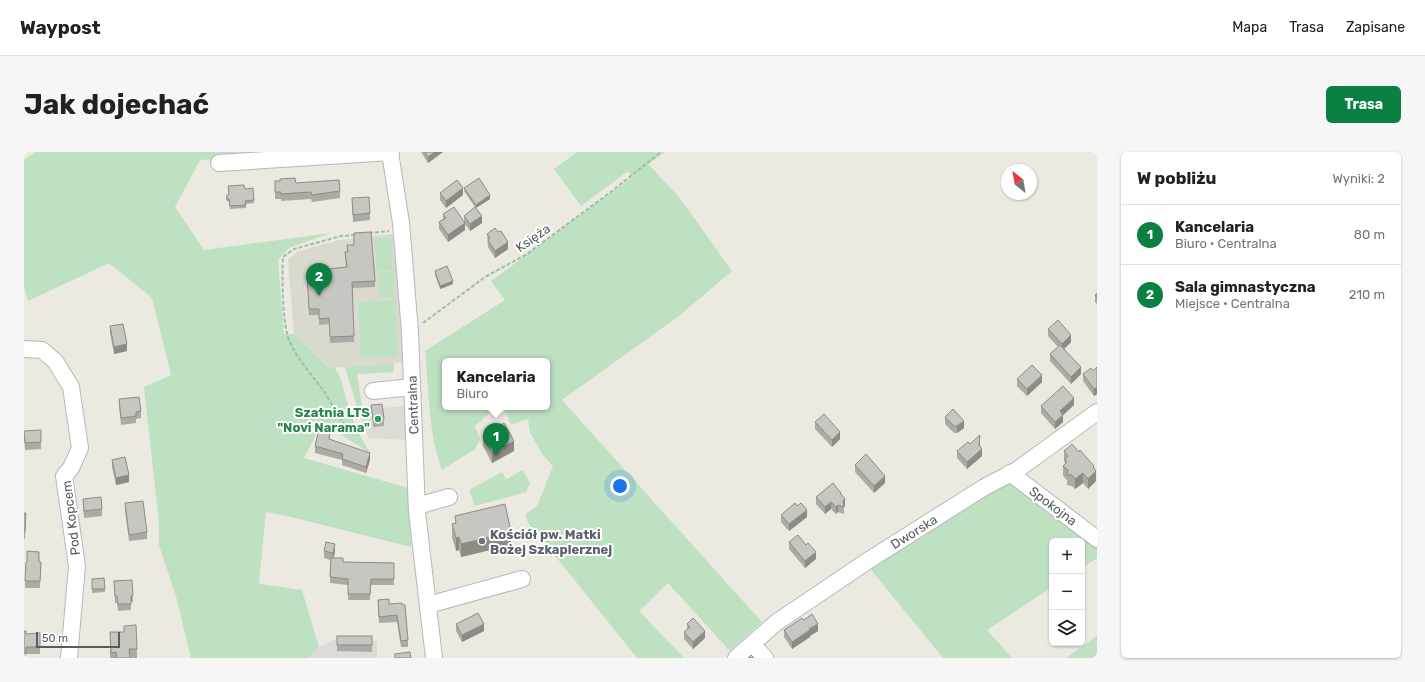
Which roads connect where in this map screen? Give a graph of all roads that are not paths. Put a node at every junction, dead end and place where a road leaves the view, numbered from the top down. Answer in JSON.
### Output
{"nodes":[{"id":1,"x":390,"y":152,"type":"edge"},
{"id":2,"x":219,"y":163,"type":"dead end"},
{"id":3,"x":24,"y":349,"type":"edge"},
{"id":4,"x":412,"y":386,"type":"junction"},
{"id":5,"x":373,"y":391,"type":"dead end"},
{"id":6,"x":1097,"y":412,"type":"edge"},
{"id":7,"x":1010,"y":474,"type":"junction"},
{"id":8,"x":449,"y":497,"type":"dead end"},
{"id":9,"x":417,"y":506,"type":"junction"},
{"id":10,"x":1097,"y":539,"type":"edge"},
{"id":11,"x":522,"y":579,"type":"dead end"},
{"id":12,"x":428,"y":605,"type":"junction"},
{"id":13,"x":752,"y":644,"type":"junction"},
{"id":14,"x":69,"y":658,"type":"edge"},
{"id":15,"x":434,"y":658,"type":"edge"},
{"id":16,"x":736,"y":658,"type":"edge"},
{"id":17,"x":765,"y":658,"type":"edge"}],
"edges":[{"from":1,"to":2,"type":"street"},
{"from":1,"to":4,"type":"street","name":"Centralna"},
{"from":3,"to":14,"type":"street","name":"Pod Kopcem"},
{"from":4,"to":5,"type":"street"},
{"from":4,"to":9,"type":"street","name":"Centralna"},
{"from":6,"to":7,"type":"street","name":"Dworska"},
{"from":7,"to":10,"type":"street","name":"Spokojna"},
{"from":7,"to":13,"type":"street","name":"Dworska"},
{"from":8,"to":9,"type":"street"},
{"from":9,"to":12,"type":"street","name":"Centralna"},
{"from":11,"to":12,"type":"street"},
{"from":12,"to":15,"type":"street","name":"Centralna"},
{"from":13,"to":16,"type":"street","name":"Dworska"},
{"from":13,"to":17,"type":"street"}]}
